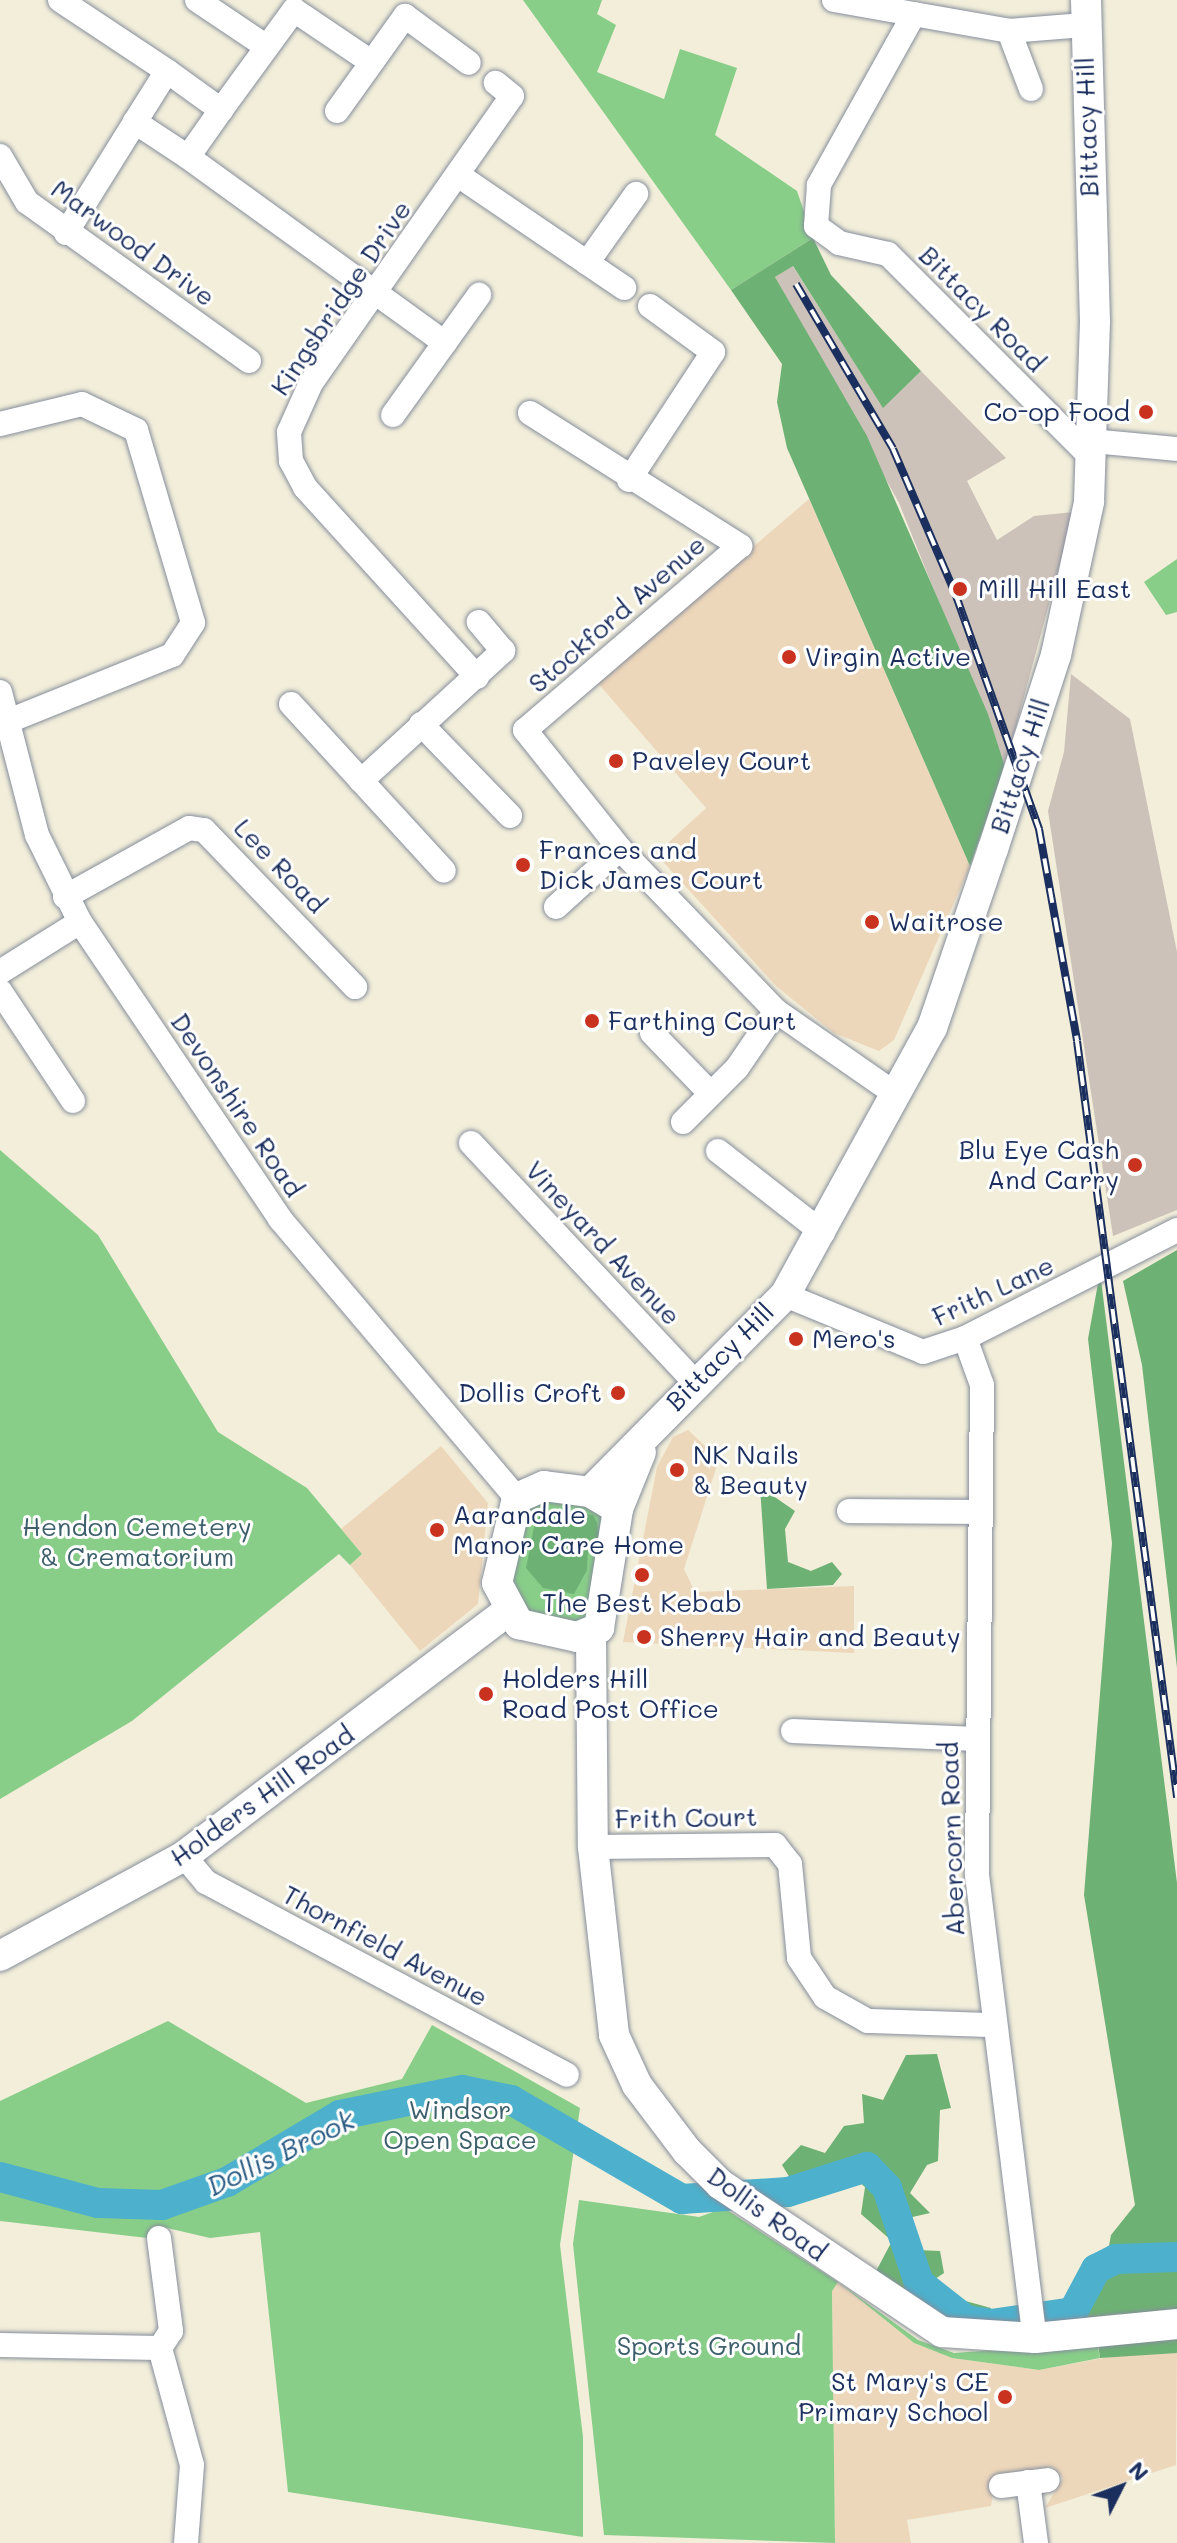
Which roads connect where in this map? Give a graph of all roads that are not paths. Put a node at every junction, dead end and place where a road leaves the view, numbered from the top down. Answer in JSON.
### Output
{"nodes":[{"id":1,"x":60,"y":0,"type":"edge"},
{"id":2,"x":197,"y":0,"type":"edge"},
{"id":3,"x":834,"y":0,"type":"edge"},
{"id":4,"x":1085,"y":13,"type":"edge"},
{"id":5,"x":914,"y":14,"type":"junction"},
{"id":6,"x":1009,"y":31,"type":"junction"},
{"id":7,"x":267,"y":47,"type":"junction"},
{"id":8,"x":371,"y":62,"type":"junction"},
{"id":9,"x":469,"y":63,"type":"dead end"},
{"id":10,"x":167,"y":71,"type":"junction"},
{"id":11,"x":496,"y":83,"type":"dead end"},
{"id":12,"x":1031,"y":89,"type":"dead end"},
{"id":13,"x":221,"y":110,"type":"junction"},
{"id":14,"x":337,"y":111,"type":"dead end"},
{"id":15,"x":135,"y":122,"type":"junction"},
{"id":16,"x":0,"y":156,"type":"edge"},
{"id":17,"x":188,"y":157,"type":"junction"},
{"id":18,"x":458,"y":175,"type":"junction"},
{"id":19,"x":636,"y":194,"type":"dead end"},
{"id":20,"x":66,"y":233,"type":"junction"},
{"id":21,"x":587,"y":263,"type":"junction"},
{"id":22,"x":624,"y":288,"type":"dead end"},
{"id":23,"x":377,"y":291,"type":"junction"},
{"id":24,"x":479,"y":295,"type":"dead end"},
{"id":25,"x":650,"y":306,"type":"dead end"},
{"id":26,"x":445,"y":343,"type":"junction"},
{"id":27,"x":249,"y":361,"type":"dead end"},
{"id":28,"x":530,"y":413,"type":"dead end"},
{"id":29,"x":393,"y":415,"type":"dead end"},
{"id":30,"x":0,"y":424,"type":"edge"},
{"id":31,"x":1092,"y":449,"type":"junction"},
{"id":32,"x":1177,"y":449,"type":"edge"},
{"id":33,"x":629,"y":480,"type":"junction"},
{"id":34,"x":479,"y":622,"type":"dead end"},
{"id":35,"x":477,"y":677,"type":"junction"},
{"id":36,"x":0,"y":692,"type":"edge"},
{"id":37,"x":291,"y":704,"type":"dead end"},
{"id":38,"x":9,"y":721,"type":"junction"},
{"id":39,"x":421,"y":724,"type":"junction"},
{"id":40,"x":361,"y":781,"type":"junction"},
{"id":41,"x":510,"y":816,"type":"dead end"},
{"id":42,"x":620,"y":849,"type":"junction"},
{"id":43,"x":444,"y":871,"type":"dead end"},
{"id":44,"x":65,"y":897,"type":"junction"},
{"id":45,"x":556,"y":907,"type":"dead end"},
{"id":46,"x":80,"y":922,"type":"junction"},
{"id":47,"x":0,"y":972,"type":"edge"},
{"id":48,"x":355,"y":987,"type":"dead end"},
{"id":49,"x":0,"y":991,"type":"edge"},
{"id":50,"x":776,"y":1011,"type":"junction"},
{"id":51,"x":652,"y":1033,"type":"dead end"},
{"id":52,"x":710,"y":1093,"type":"junction"},
{"id":53,"x":897,"y":1095,"type":"junction"},
{"id":54,"x":73,"y":1101,"type":"dead end"},
{"id":55,"x":683,"y":1122,"type":"dead end"},
{"id":56,"x":471,"y":1143,"type":"dead end"},
{"id":57,"x":718,"y":1151,"type":"dead end"},
{"id":58,"x":1177,"y":1230,"type":"edge"},
{"id":59,"x":823,"y":1233,"type":"junction"},
{"id":60,"x":785,"y":1295,"type":"junction"},
{"id":61,"x":965,"y":1338,"type":"junction"},
{"id":62,"x":693,"y":1380,"type":"junction"},
{"id":63,"x":648,"y":1431,"type":"junction"},
{"id":64,"x":590,"y":1492,"type":"junction"},
{"id":65,"x":517,"y":1498,"type":"junction"},
{"id":66,"x":618,"y":1509,"type":"junction"},
{"id":67,"x":849,"y":1511,"type":"dead end"},
{"id":68,"x":977,"y":1512,"type":"junction"},
{"id":69,"x":507,"y":1612,"type":"junction"},
{"id":70,"x":591,"y":1636,"type":"junction"},
{"id":71,"x":793,"y":1731,"type":"dead end"},
{"id":72,"x":976,"y":1739,"type":"junction"},
{"id":73,"x":593,"y":1847,"type":"junction"},
{"id":74,"x":184,"y":1856,"type":"junction"},
{"id":75,"x":0,"y":1956,"type":"edge"},
{"id":76,"x":991,"y":2025,"type":"junction"},
{"id":77,"x":567,"y":2075,"type":"dead end"},
{"id":78,"x":159,"y":2238,"type":"dead end"},
{"id":79,"x":1033,"y":2323,"type":"junction"},
{"id":80,"x":1177,"y":2324,"type":"edge"},
{"id":81,"x":0,"y":2345,"type":"edge"},
{"id":82,"x":160,"y":2348,"type":"junction"},
{"id":83,"x":1001,"y":2486,"type":"dead end"},
{"id":84,"x":186,"y":2543,"type":"edge"},
{"id":85,"x":1036,"y":2543,"type":"edge"}],
"edges":[{"from":1,"to":10,"type":"street"},
{"from":2,"to":7,"type":"street"},
{"from":3,"to":5,"type":"street"},
{"from":4,"to":6,"type":"street"},
{"from":4,"to":31,"type":"main road","name":"Bittacy Hill"},
{"from":5,"to":6,"type":"street"},
{"from":5,"to":31,"type":"street","name":"Bittacy Road"},
{"from":6,"to":12,"type":"street"},
{"from":7,"to":8,"type":"street"},
{"from":7,"to":13,"type":"street"},
{"from":8,"to":9,"type":"street"},
{"from":8,"to":14,"type":"street"},
{"from":10,"to":13,"type":"street"},
{"from":10,"to":15,"type":"street"},
{"from":11,"to":18,"type":"street","name":"Kingsbridge Drive"},
{"from":13,"to":17,"type":"street"},
{"from":15,"to":17,"type":"street"},
{"from":15,"to":20,"type":"street"},
{"from":16,"to":20,"type":"street","name":"Marwood Drive"},
{"from":17,"to":23,"type":"street"},
{"from":18,"to":21,"type":"street"},
{"from":18,"to":23,"type":"street","name":"Kingsbridge Drive"},
{"from":19,"to":21,"type":"street"},
{"from":20,"to":27,"type":"street","name":"Marwood Drive"},
{"from":21,"to":22,"type":"street"},
{"from":23,"to":26,"type":"street"},
{"from":23,"to":35,"type":"street","name":"Kingsbridge Drive"},
{"from":24,"to":26,"type":"street"},
{"from":25,"to":33,"type":"street"},
{"from":26,"to":29,"type":"street"},
{"from":28,"to":33,"type":"street","name":"Stockford Avenue"},
{"from":30,"to":38,"type":"street"},
{"from":31,"to":32,"type":"street"},
{"from":31,"to":53,"type":"main road","name":"Bittacy Hill"},
{"from":33,"to":42,"type":"street","name":"Stockford Avenue"},
{"from":34,"to":35,"type":"street"},
{"from":35,"to":39,"type":"street"},
{"from":36,"to":38,"type":"street","name":"Devonshire Road"},
{"from":37,"to":40,"type":"street"},
{"from":38,"to":44,"type":"street","name":"Devonshire Road"},
{"from":39,"to":40,"type":"street"},
{"from":39,"to":41,"type":"street"},
{"from":40,"to":43,"type":"street"},
{"from":42,"to":45,"type":"street"},
{"from":42,"to":50,"type":"street"},
{"from":44,"to":46,"type":"street","name":"Devonshire Road"},
{"from":44,"to":48,"type":"street","name":"Lee Road"},
{"from":46,"to":47,"type":"street"},
{"from":46,"to":65,"type":"street","name":"Devonshire Road"},
{"from":49,"to":54,"type":"street"},
{"from":50,"to":52,"type":"street"},
{"from":50,"to":53,"type":"street"},
{"from":51,"to":52,"type":"street"},
{"from":52,"to":55,"type":"street"},
{"from":53,"to":59,"type":"main road","name":"Bittacy Hill"},
{"from":56,"to":62,"type":"street","name":"Vineyard Avenue"},
{"from":57,"to":59,"type":"street"},
{"from":58,"to":61,"type":"street","name":"Frith Lane"},
{"from":59,"to":60,"type":"main road","name":"Bittacy Hill"},
{"from":60,"to":61,"type":"street","name":"Frith Lane"},
{"from":60,"to":62,"type":"main road","name":"Bittacy Hill"},
{"from":61,"to":68,"type":"street","name":"Abercorn Road"},
{"from":62,"to":63,"type":"main road","name":"Bittacy Hill"},
{"from":63,"to":64,"type":"main road","name":"Bittacy Hill"},
{"from":63,"to":66,"type":"main road","name":"Bittacy Hill"},
{"from":64,"to":65,"type":"main road"},
{"from":64,"to":66,"type":"main road"},
{"from":65,"to":69,"type":"main road"},
{"from":66,"to":70,"type":"main road"},
{"from":67,"to":68,"type":"street"},
{"from":68,"to":72,"type":"street","name":"Abercorn Road"},
{"from":69,"to":70,"type":"main road"},
{"from":69,"to":74,"type":"main road","name":"Holders Hill Road"},
{"from":70,"to":73,"type":"main road","name":"Dollis Road"},
{"from":71,"to":72,"type":"street"},
{"from":72,"to":76,"type":"street","name":"Abercorn Road"},
{"from":73,"to":76,"type":"street","name":"Frith Court"},
{"from":73,"to":79,"type":"main road","name":"Dollis Road"},
{"from":74,"to":75,"type":"main road","name":"Holders Hill Road"},
{"from":74,"to":77,"type":"street","name":"Thornfield Avenue"},
{"from":76,"to":79,"type":"street","name":"Abercorn Road"},
{"from":78,"to":82,"type":"street"},
{"from":79,"to":80,"type":"main road","name":"Dollis Road"},
{"from":81,"to":82,"type":"street"},
{"from":82,"to":84,"type":"street"},
{"from":83,"to":85,"type":"street"}]}
